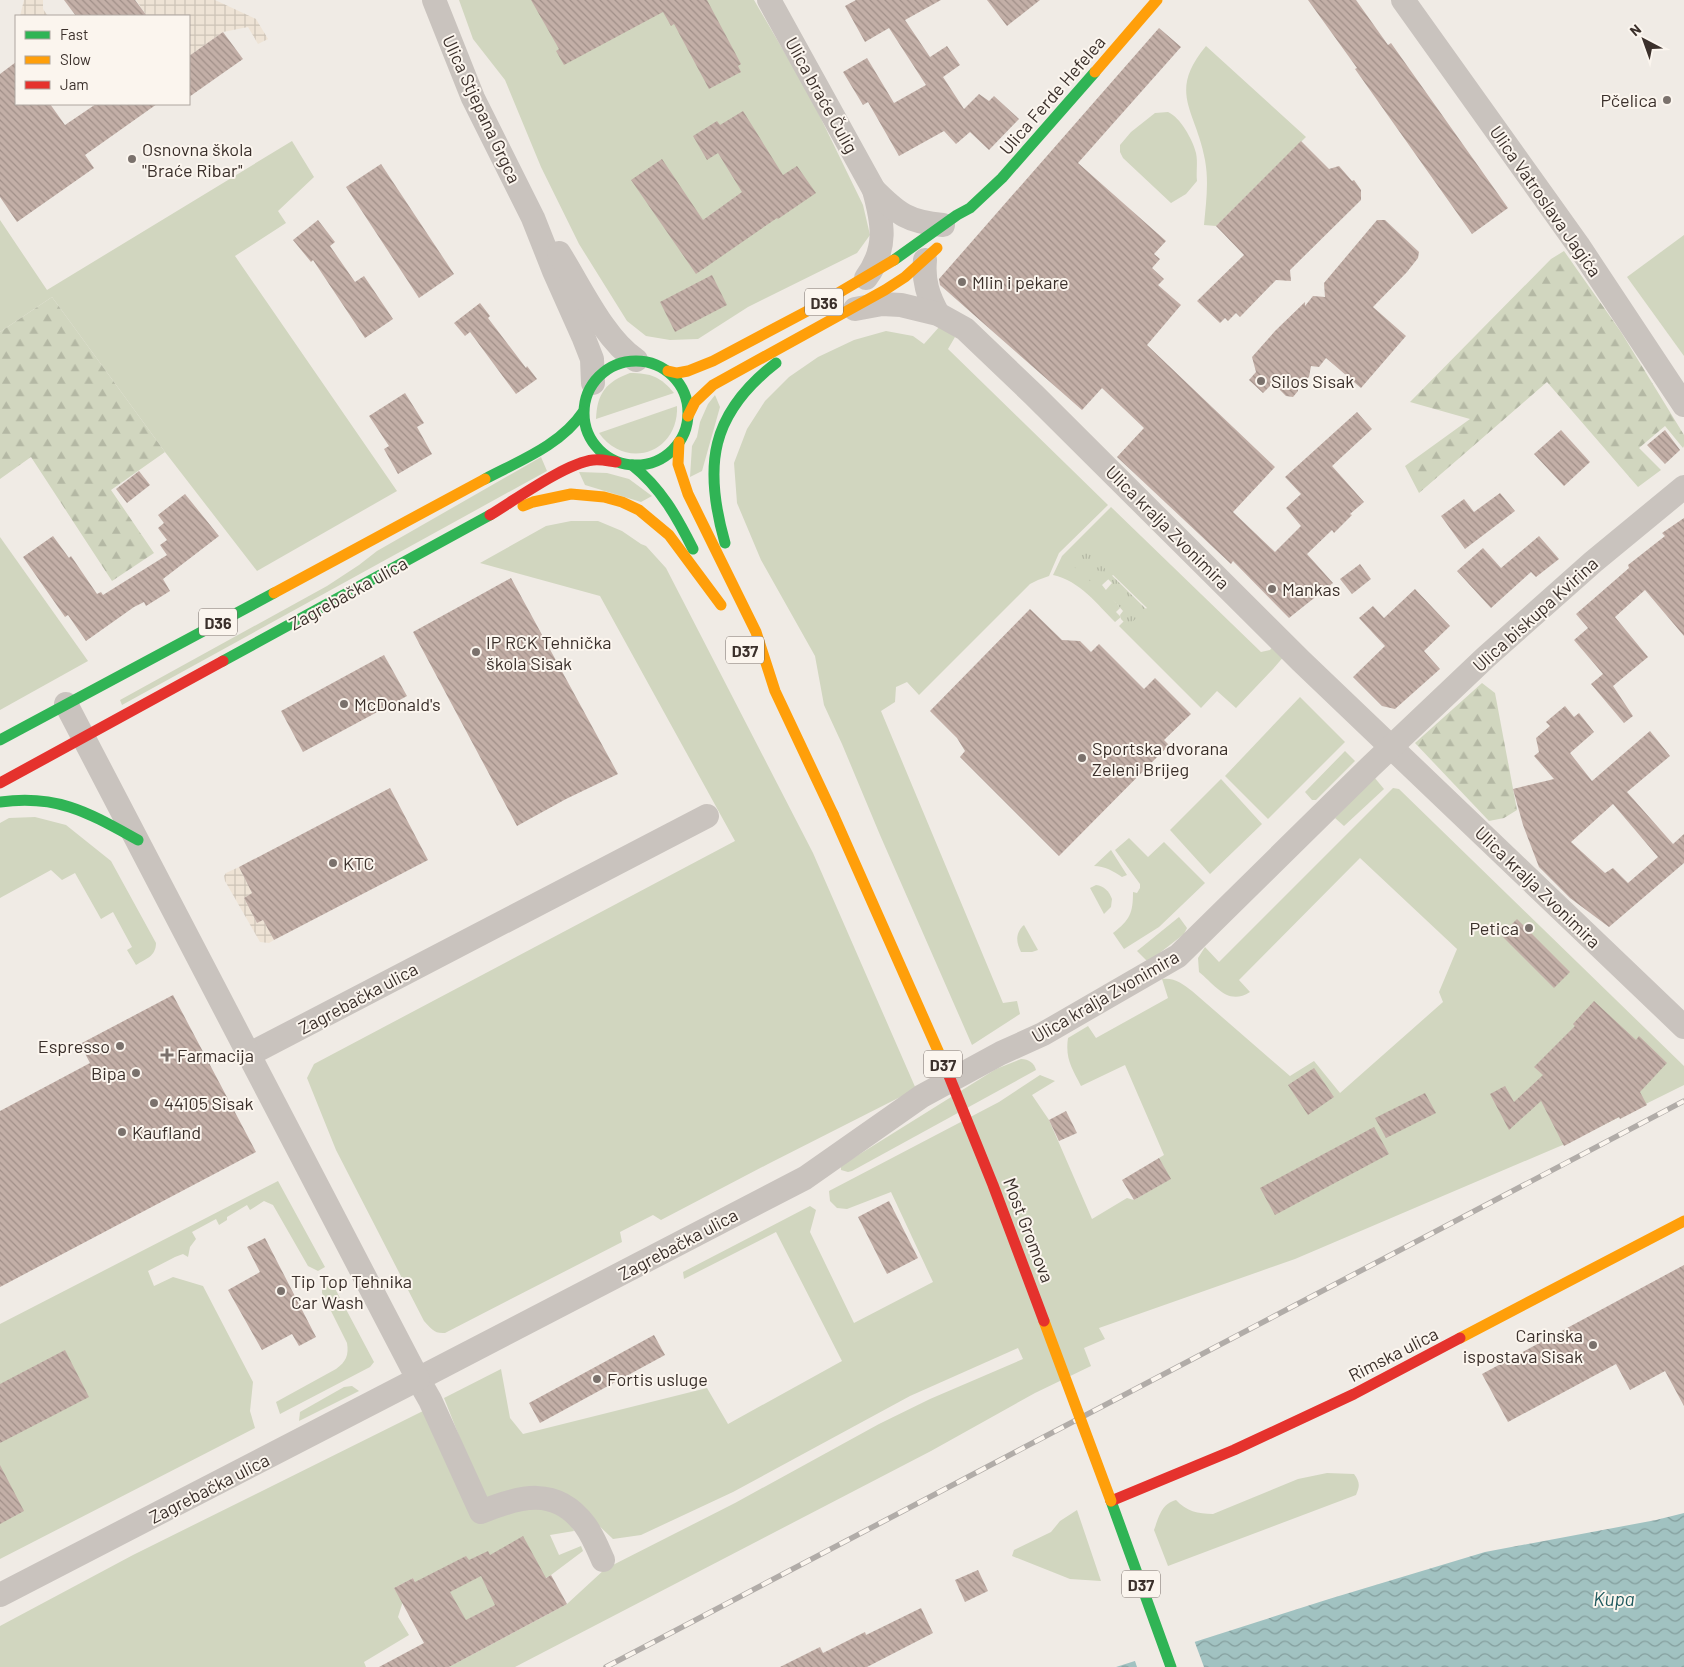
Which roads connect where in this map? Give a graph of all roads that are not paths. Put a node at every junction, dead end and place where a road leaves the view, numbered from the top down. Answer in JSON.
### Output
{"nodes":[{"id":1,"x":434,"y":0,"type":"edge"},
{"id":2,"x":769,"y":0,"type":"edge"},
{"id":3,"x":1157,"y":0,"type":"edge"},
{"id":4,"x":1403,"y":0,"type":"edge"},
{"id":5,"x":874,"y":190,"type":"junction"},
{"id":6,"x":533,"y":218,"type":"junction"},
{"id":7,"x":946,"y":233,"type":"junction"},
{"id":8,"x":925,"y":260,"type":"junction"},
{"id":9,"x":866,"y":278,"type":"junction"},
{"id":10,"x":853,"y":309,"type":"junction"},
{"id":11,"x":938,"y":314,"type":"junction"},
{"id":12,"x":818,"y":328,"type":"junction"},
{"id":13,"x":636,"y":360,"type":"junction"},
{"id":14,"x":668,"y":371,"type":"junction"},
{"id":15,"x":593,"y":383,"type":"junction"},
{"id":16,"x":1684,"y":405,"type":"edge"},
{"id":17,"x":583,"y":412,"type":"junction"},
{"id":18,"x":688,"y":416,"type":"junction"},
{"id":19,"x":680,"y":442,"type":"junction"},
{"id":20,"x":616,"y":462,"type":"junction"},
{"id":21,"x":632,"y":466,"type":"junction"},
{"id":22,"x":1684,"y":487,"type":"edge"},
{"id":23,"x":471,"y":526,"type":"junction"},
{"id":24,"x":730,"y":580,"type":"junction"},
{"id":25,"x":756,"y":666,"type":"dead end"},
{"id":26,"x":775,"y":691,"type":"junction"},
{"id":27,"x":66,"y":704,"type":"junction"},
{"id":28,"x":84,"y":737,"type":"junction"},
{"id":29,"x":0,"y":740,"type":"edge"},
{"id":30,"x":1392,"y":747,"type":"junction"},
{"id":31,"x":0,"y":783,"type":"edge"},
{"id":32,"x":0,"y":802,"type":"edge"},
{"id":33,"x":707,"y":816,"type":"dead end"},
{"id":34,"x":138,"y":840,"type":"junction"},
{"id":35,"x":1684,"y":1027,"type":"edge"},
{"id":36,"x":248,"y":1055,"type":"junction"},
{"id":37,"x":805,"y":1178,"type":"joint"},
{"id":38,"x":1684,"y":1222,"type":"edge"},
{"id":39,"x":418,"y":1379,"type":"junction"},
{"id":40,"x":1110,"y":1501,"type":"junction"},
{"id":41,"x":603,"y":1560,"type":"dead end"},
{"id":42,"x":0,"y":1595,"type":"edge"},
{"id":43,"x":1171,"y":1667,"type":"edge"}],
"edges":[{"from":1,"to":6,"type":"street","name":"Ulica Stjepana Grgca"},
{"from":2,"to":5,"type":"street","name":"Ulica braće Čulig"},
{"from":3,"to":7,"type":"main road","name":"Ulica Ferde Hefelea","number":"D36"},
{"from":4,"to":16,"type":"street","name":"Ulica Vatroslava Jagića"},
{"from":5,"to":7,"type":"street","name":"Ulica braće Čulig"},
{"from":5,"to":9,"type":"street","name":"Ulica braće Čulig"},
{"from":6,"to":13,"type":"street","name":"Ulica Stjepana Grgca"},
{"from":6,"to":15,"type":"street","name":"Ulica Stjepana Grgca"},
{"from":7,"to":8,"type":"main road","number":"D36"},
{"from":7,"to":9,"type":"main road","number":"D36"},
{"from":8,"to":10,"type":"main road","number":"D36"},
{"from":8,"to":11,"type":"street"},
{"from":9,"to":14,"type":"main road","number":"D36"},
{"from":10,"to":11,"type":"street","name":"Ulica kralja Zvonimira"},
{"from":10,"to":12,"type":"main road","number":"D36"},
{"from":11,"to":30,"type":"street","name":"Ulica kralja Zvonimira"},
{"from":12,"to":18,"type":"main road","number":"D36"},
{"from":12,"to":24,"type":"main road"},
{"from":13,"to":14,"type":"main road","number":"D36"},
{"from":13,"to":15,"type":"main road","number":"D36"},
{"from":14,"to":18,"type":"main road","number":"D36"},
{"from":15,"to":17,"type":"main road","number":"D36"},
{"from":17,"to":20,"type":"main road","number":"D36"},
{"from":17,"to":27,"type":"main road","name":"Zagrebačka ulica","number":"D36"},
{"from":18,"to":19,"type":"main road","number":"D36"},
{"from":19,"to":21,"type":"main road","number":"D36"},
{"from":19,"to":24,"type":"main road"},
{"from":20,"to":21,"type":"main road","number":"D36"},
{"from":20,"to":23,"type":"main road","name":"Zagrebačka ulica","number":"D36"},
{"from":21,"to":23,"type":"main road"},
{"from":22,"to":30,"type":"street","name":"Ulica biskupa Kvirina"},
{"from":23,"to":28,"type":"main road","name":"Zagrebačka ulica","number":"D36"},
{"from":24,"to":26,"type":"main road"},
{"from":25,"to":26,"type":"main road","number":"D37"},
{"from":26,"to":40,"type":"main road","name":"Most Gromova","number":"D37","bridge":true},
{"from":27,"to":28,"type":"street"},
{"from":27,"to":29,"type":"main road","name":"Zagrebačka ulica","number":"D36"},
{"from":28,"to":31,"type":"main road","name":"Zagrebačka ulica","number":"D36"},
{"from":28,"to":34,"type":"street"},
{"from":30,"to":35,"type":"street","name":"Ulica kralja Zvonimira"},
{"from":30,"to":37,"type":"street","name":"Ulica kralja Zvonimira"},
{"from":32,"to":34,"type":"main road"},
{"from":33,"to":36,"type":"street","name":"Zagrebačka ulica"},
{"from":34,"to":36,"type":"street"},
{"from":36,"to":39,"type":"street"},
{"from":37,"to":39,"type":"street","name":"Zagrebačka ulica"},
{"from":38,"to":40,"type":"main road","name":"Rimska ulica"},
{"from":39,"to":41,"type":"street"},
{"from":39,"to":42,"type":"street","name":"Zagrebačka ulica"},
{"from":40,"to":43,"type":"main road","name":"Most Gromova","number":"D37"}]}
